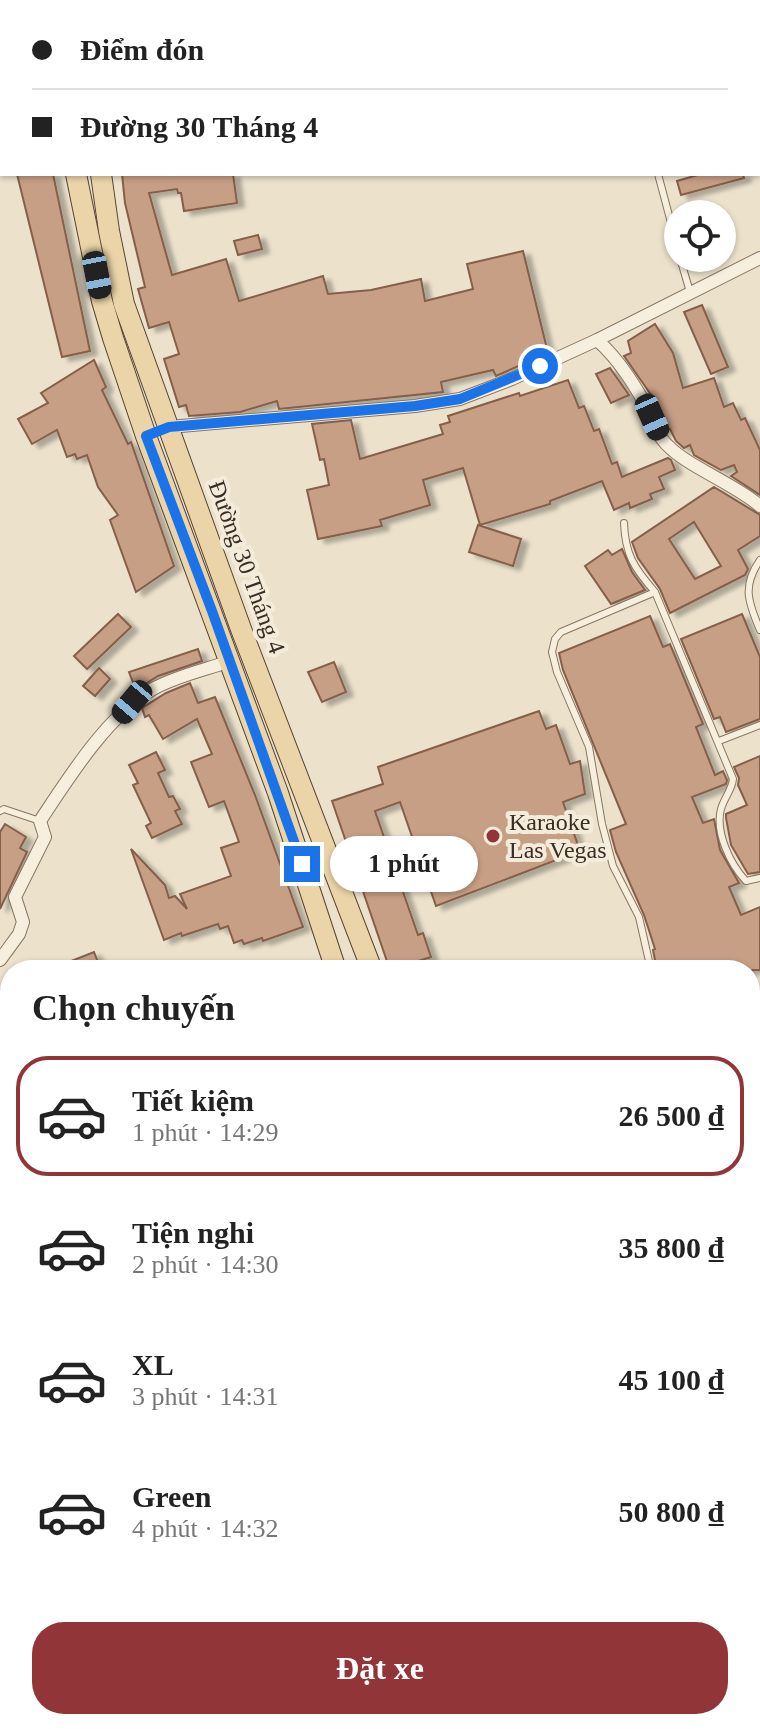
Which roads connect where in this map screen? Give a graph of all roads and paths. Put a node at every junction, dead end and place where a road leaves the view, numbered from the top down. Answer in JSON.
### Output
{"nodes":[{"id":1,"x":76,"y":176,"type":"edge"},
{"id":2,"x":101,"y":176,"type":"edge"},
{"id":3,"x":659,"y":176,"type":"edge"},
{"id":4,"x":665,"y":200,"type":"edge"},
{"id":5,"x":760,"y":258,"type":"edge"},
{"id":6,"x":684,"y":272,"type":"edge"},
{"id":7,"x":690,"y":292,"type":"junction"},
{"id":8,"x":597,"y":340,"type":"junction"},
{"id":9,"x":169,"y":427,"type":"junction"},
{"id":10,"x":146,"y":436,"type":"junction"},
{"id":11,"x":760,"y":506,"type":"edge"},
{"id":12,"x":624,"y":523,"type":"dead end"},
{"id":13,"x":760,"y":560,"type":"edge"},
{"id":14,"x":655,"y":592,"type":"junction"},
{"id":15,"x":760,"y":630,"type":"edge"},
{"id":16,"x":230,"y":661,"type":"junction"},
{"id":17,"x":760,"y":725,"type":"edge"},
{"id":18,"x":719,"y":741,"type":"junction"},
{"id":19,"x":0,"y":811,"type":"edge"},
{"id":20,"x":40,"y":821,"type":"junction"},
{"id":21,"x":760,"y":878,"type":"edge"},
{"id":22,"x":358,"y":927,"type":"junction"},
{"id":23,"x":324,"y":934,"type":"junction"},
{"id":24,"x":0,"y":960,"type":"edge"},
{"id":25,"x":333,"y":960,"type":"edge"},
{"id":26,"x":369,"y":960,"type":"edge"},
{"id":27,"x":649,"y":960,"type":"edge"}],
"edges":[{"from":1,"to":10,"type":"main road","name":"Đường 30 Tháng 4"},
{"from":2,"to":9,"type":"main road","name":"Đường 30 Tháng 4"},
{"from":3,"to":4,"type":"lane"},
{"from":5,"to":7,"type":"street"},
{"from":6,"to":7,"type":"lane"},
{"from":7,"to":8,"type":"street"},
{"from":8,"to":9,"type":"street"},
{"from":8,"to":11,"type":"street"},
{"from":9,"to":10,"type":"main road"},
{"from":9,"to":22,"type":"main road","name":"Đường 30 Tháng 4"},
{"from":10,"to":16,"type":"main road","name":"Đường 30 Tháng 4"},
{"from":12,"to":14,"type":"lane"},
{"from":13,"to":15,"type":"lane"},
{"from":14,"to":18,"type":"lane"},
{"from":14,"to":27,"type":"lane"},
{"from":16,"to":20,"type":"street"},
{"from":16,"to":23,"type":"main road","name":"Đường 30 Tháng 4"},
{"from":17,"to":18,"type":"lane"},
{"from":18,"to":21,"type":"lane"},
{"from":19,"to":20,"type":"lane"},
{"from":20,"to":24,"type":"street"},
{"from":22,"to":23,"type":"main road"},
{"from":22,"to":26,"type":"main road","name":"Đường 30 Tháng 4"},
{"from":23,"to":25,"type":"main road","name":"Đường 30 Tháng 4"}]}
